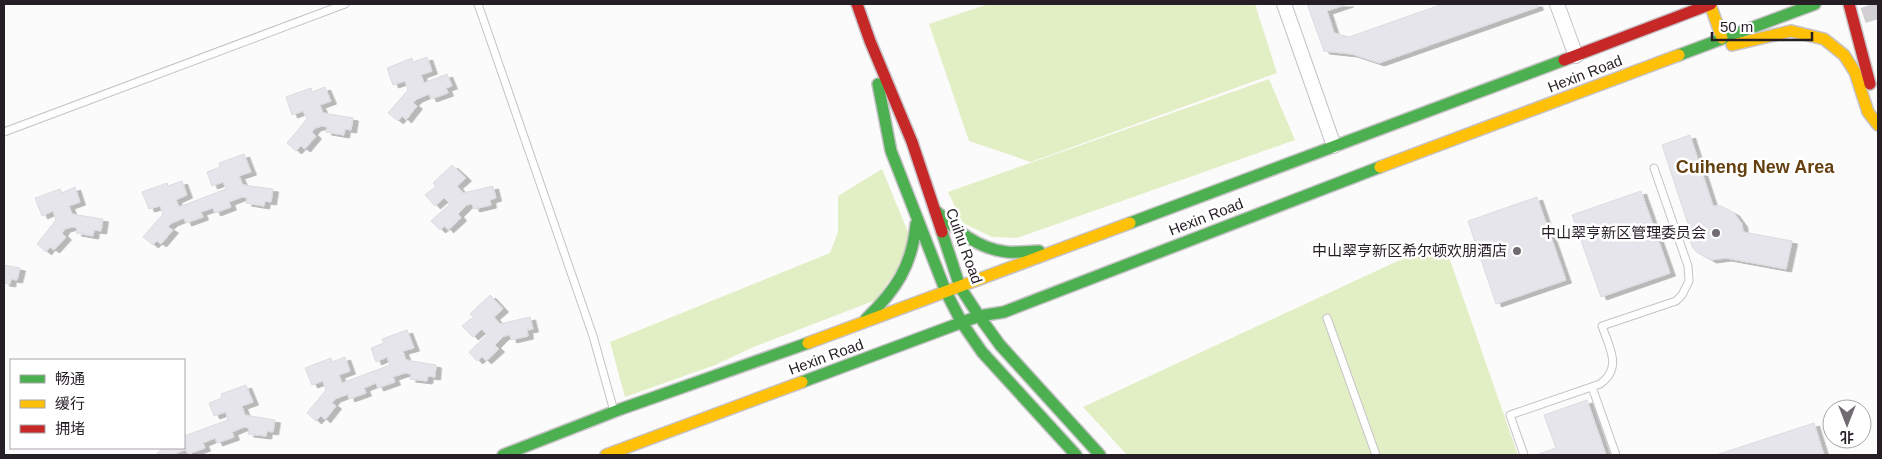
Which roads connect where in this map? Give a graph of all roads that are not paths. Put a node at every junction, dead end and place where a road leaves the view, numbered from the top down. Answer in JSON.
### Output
{"nodes":[{"id":1,"x":345,"y":4,"type":"edge"},
{"id":2,"x":478,"y":4,"type":"edge"},
{"id":3,"x":857,"y":4,"type":"edge"},
{"id":4,"x":1284,"y":4,"type":"edge"},
{"id":5,"x":1557,"y":4,"type":"edge"},
{"id":6,"x":1710,"y":4,"type":"edge"},
{"id":7,"x":1815,"y":4,"type":"edge"},
{"id":8,"x":1849,"y":4,"type":"edge"},
{"id":9,"x":1722,"y":38,"type":"junction"},
{"id":10,"x":870,"y":41,"type":"junction"},
{"id":11,"x":1692,"y":50,"type":"junction"},
{"id":12,"x":1576,"y":56,"type":"junction"},
{"id":13,"x":1878,"y":115,"type":"edge"},
{"id":14,"x":1878,"y":125,"type":"edge"},
{"id":15,"x":4,"y":132,"type":"edge"},
{"id":16,"x":1334,"y":146,"type":"junction"},
{"id":17,"x":1654,"y":168,"type":"dead end"},
{"id":18,"x":934,"y":209,"type":"junction"},
{"id":19,"x":916,"y":217,"type":"junction"},
{"id":20,"x":1059,"y":249,"type":"junction"},
{"id":21,"x":960,"y":287,"type":"junction"},
{"id":22,"x":946,"y":292,"type":"junction"},
{"id":23,"x":979,"y":316,"type":"junction"},
{"id":24,"x":1328,"y":318,"type":"dead end"},
{"id":25,"x":962,"y":323,"type":"junction"},
{"id":26,"x":860,"y":325,"type":"junction"},
{"id":27,"x":1592,"y":387,"type":"junction"},
{"id":28,"x":614,"y":412,"type":"junction"},
{"id":29,"x":503,"y":455,"type":"edge"},
{"id":30,"x":606,"y":455,"type":"edge"},
{"id":31,"x":1076,"y":455,"type":"edge"},
{"id":32,"x":1100,"y":455,"type":"edge"},
{"id":33,"x":1376,"y":455,"type":"edge"},
{"id":34,"x":1524,"y":455,"type":"edge"},
{"id":35,"x":1616,"y":455,"type":"edge"}],
"edges":[{"from":1,"to":15,"type":"lane"},
{"from":2,"to":28,"type":"lane"},
{"from":3,"to":10,"type":"street","name":"Cuihu Road"},
{"from":4,"to":16,"type":"street"},
{"from":5,"to":12,"type":"street"},
{"from":6,"to":9,"type":"street"},
{"from":6,"to":12,"type":"street","name":"Hexin Road"},
{"from":7,"to":9,"type":"street","name":"Hexin Road"},
{"from":8,"to":13,"type":"street"},
{"from":9,"to":11,"type":"street","name":"Hexin Road"},
{"from":10,"to":18,"type":"street","name":"Cuihu Road"},
{"from":10,"to":19,"type":"street","name":"Cuihu Road"},
{"from":11,"to":14,"type":"street"},
{"from":11,"to":23,"type":"street","name":"Hexin Road"},
{"from":12,"to":16,"type":"street","name":"Hexin Road"},
{"from":16,"to":20,"type":"street","name":"Hexin Road"},
{"from":17,"to":27,"type":"lane"},
{"from":18,"to":20,"type":"street"},
{"from":18,"to":21,"type":"street","name":"Cuihu Road"},
{"from":19,"to":22,"type":"street","name":"Cuihu Road"},
{"from":19,"to":26,"type":"street"},
{"from":20,"to":21,"type":"street","name":"Hexin Road"},
{"from":21,"to":22,"type":"street","name":"Hexin Road"},
{"from":21,"to":23,"type":"street","name":"Cuihu Road"},
{"from":22,"to":25,"type":"street","name":"Cuihu Road"},
{"from":22,"to":26,"type":"street","name":"Hexin Road"},
{"from":23,"to":25,"type":"street","name":"Hexin Road"},
{"from":23,"to":32,"type":"street","name":"Cuihu Road"},
{"from":24,"to":33,"type":"lane"},
{"from":25,"to":30,"type":"street","name":"Hexin Road"},
{"from":25,"to":31,"type":"street","name":"Cuihu Road"},
{"from":26,"to":28,"type":"street","name":"Hexin Road"},
{"from":27,"to":34,"type":"lane"},
{"from":27,"to":35,"type":"lane"},
{"from":28,"to":29,"type":"street","name":"Hexin Road"}]}
